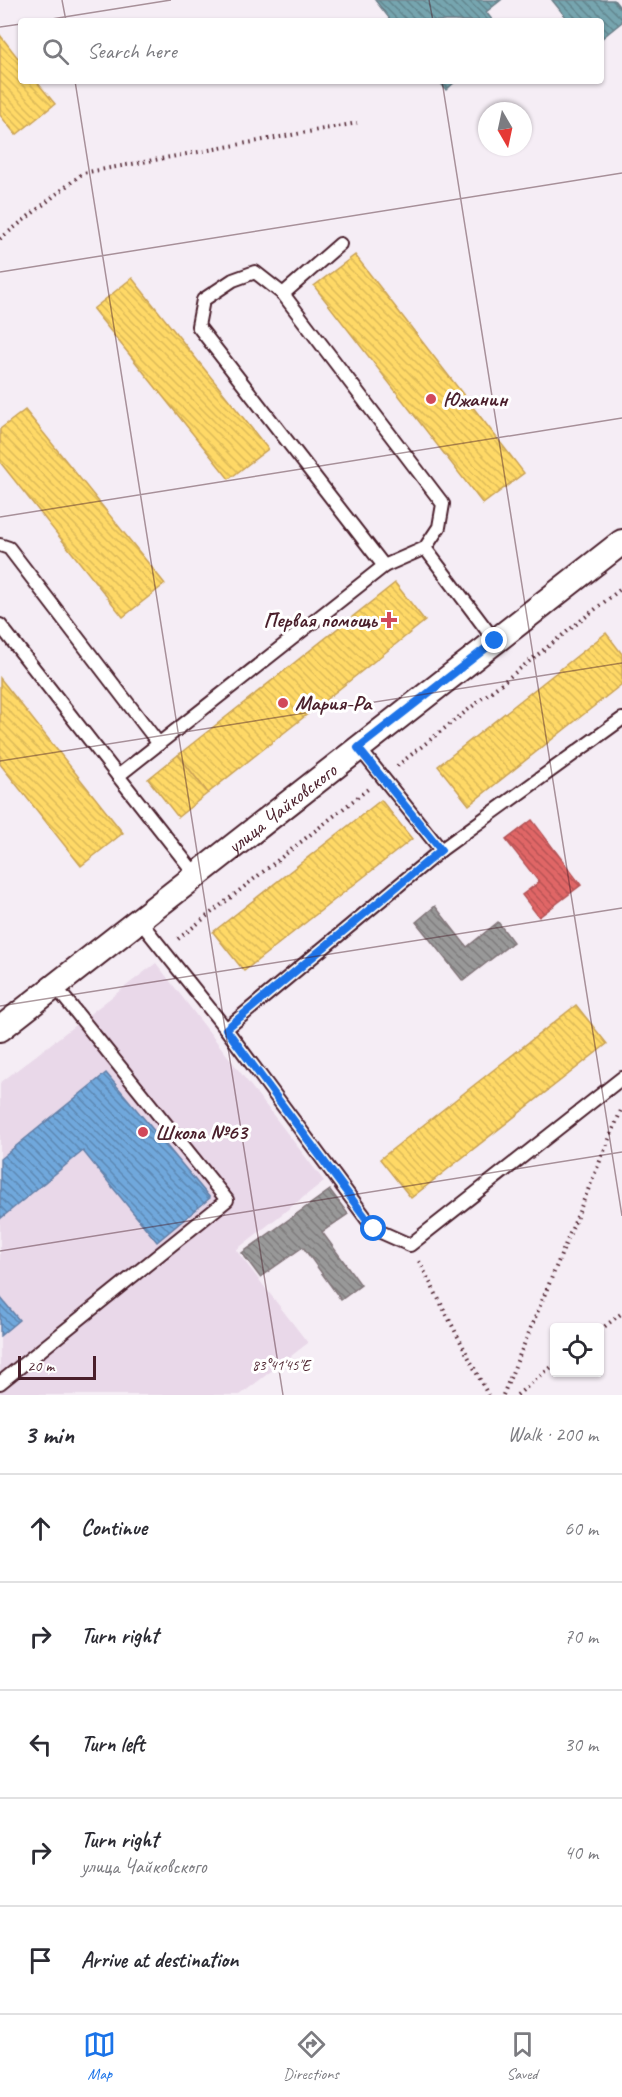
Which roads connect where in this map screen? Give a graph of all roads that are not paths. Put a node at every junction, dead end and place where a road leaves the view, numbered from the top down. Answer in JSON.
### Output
{"nodes":[{"id":1,"x":340,"y":244,"type":"dead end"},
{"id":2,"x":283,"y":294,"type":"junction"},
{"id":3,"x":622,"y":542,"type":"edge"},
{"id":4,"x":0,"y":545,"type":"edge"},
{"id":5,"x":425,"y":548,"type":"junction"},
{"id":6,"x":384,"y":566,"type":"junction"},
{"id":7,"x":0,"y":626,"type":"edge"},
{"id":8,"x":495,"y":641,"type":"junction"},
{"id":9,"x":622,"y":719,"type":"edge"},
{"id":10,"x":159,"y":744,"type":"junction"},
{"id":11,"x":358,"y":748,"type":"junction"},
{"id":12,"x":118,"y":776,"type":"junction"},
{"id":13,"x":441,"y":850,"type":"junction"},
{"id":14,"x":196,"y":875,"type":"junction"},
{"id":15,"x":139,"y":920,"type":"junction"},
{"id":16,"x":55,"y":986,"type":"junction"},
{"id":17,"x":0,"y":1029,"type":"edge"},
{"id":18,"x":226,"y":1029,"type":"junction"},
{"id":19,"x":622,"y":1077,"type":"edge"},
{"id":20,"x":0,"y":1383,"type":"edge"}],
"edges":[{"from":1,"to":2,"type":"lane"},
{"from":2,"to":5,"type":"lane"},
{"from":2,"to":6,"type":"lane"},
{"from":3,"to":8,"type":"street","name":"улица Чайковского"},
{"from":4,"to":10,"type":"lane"},
{"from":5,"to":6,"type":"lane"},
{"from":5,"to":8,"type":"lane"},
{"from":6,"to":10,"type":"lane"},
{"from":7,"to":12,"type":"lane"},
{"from":8,"to":11,"type":"street","name":"улица Чайковского"},
{"from":9,"to":13,"type":"lane"},
{"from":10,"to":12,"type":"lane"},
{"from":11,"to":13,"type":"lane"},
{"from":11,"to":14,"type":"street","name":"улица Чайковского"},
{"from":12,"to":14,"type":"lane"},
{"from":13,"to":18,"type":"lane"},
{"from":14,"to":15,"type":"street","name":"улица Чайковского"},
{"from":15,"to":16,"type":"street","name":"улица Чайковского"},
{"from":15,"to":18,"type":"lane"},
{"from":16,"to":17,"type":"street","name":"улица Чайковского"},
{"from":16,"to":20,"type":"lane"},
{"from":18,"to":19,"type":"lane"}]}
